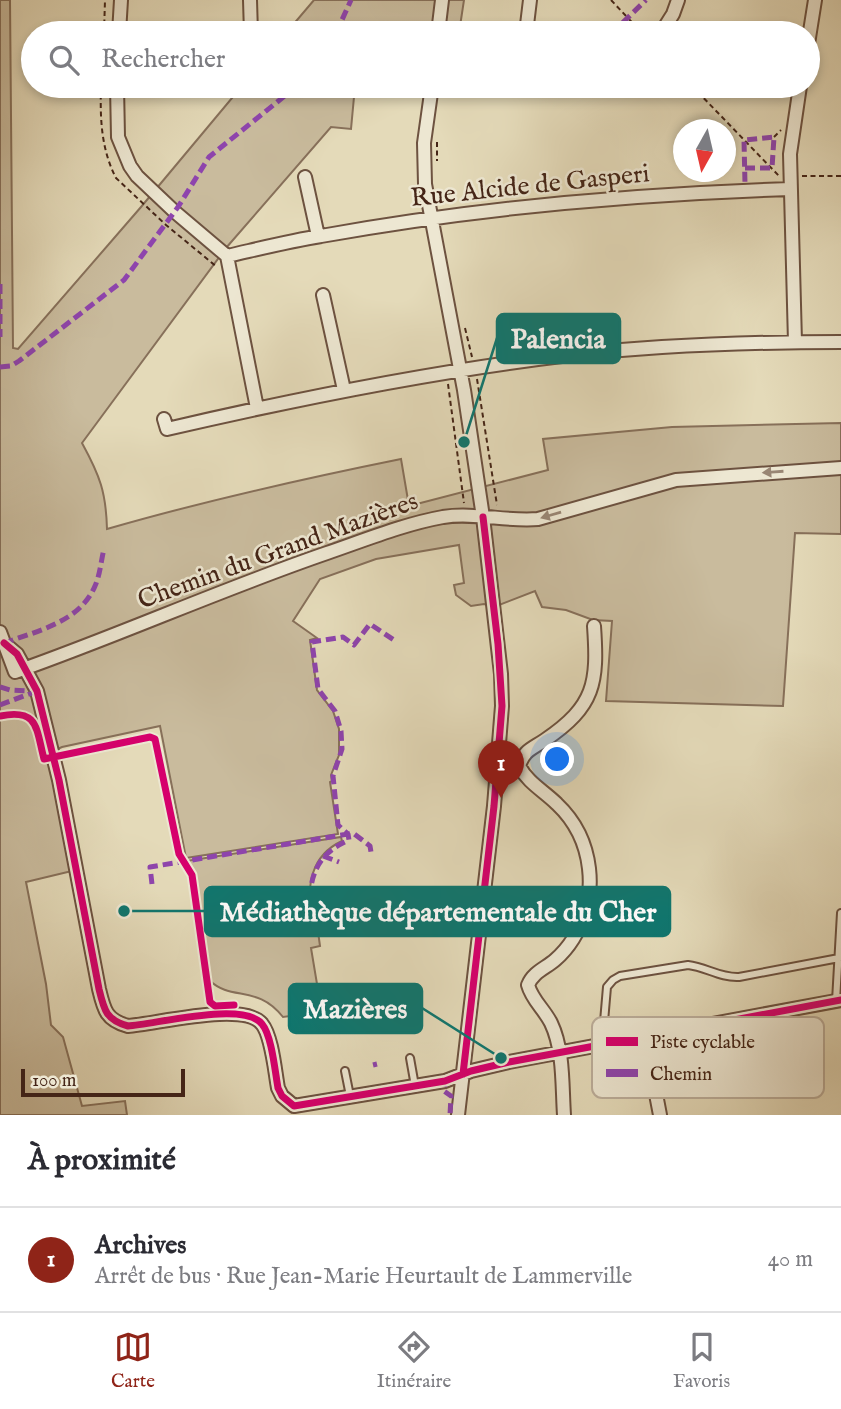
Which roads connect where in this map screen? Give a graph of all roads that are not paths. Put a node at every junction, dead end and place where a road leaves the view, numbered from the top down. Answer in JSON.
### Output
{"nodes":[{"id":1,"x":121,"y":0,"type":"edge"},
{"id":2,"x":250,"y":0,"type":"edge"},
{"id":3,"x":442,"y":0,"type":"edge"},
{"id":4,"x":530,"y":0,"type":"edge"},
{"id":5,"x":678,"y":0,"type":"edge"},
{"id":6,"x":815,"y":0,"type":"edge"},
{"id":7,"x":120,"y":21,"type":"edge"},
{"id":8,"x":251,"y":21,"type":"edge"},
{"id":9,"x":439,"y":21,"type":"edge"},
{"id":10,"x":527,"y":21,"type":"edge"},
{"id":11,"x":667,"y":21,"type":"edge"},
{"id":12,"x":812,"y":21,"type":"edge"},
{"id":13,"x":117,"y":98,"type":"edge"},
{"id":14,"x":430,"y":98,"type":"edge"},
{"id":15,"x":798,"y":98,"type":"edge"},
{"id":16,"x":305,"y":177,"type":"dead end"},
{"id":17,"x":790,"y":189,"type":"junction"},
{"id":18,"x":430,"y":219,"type":"junction"},
{"id":19,"x":318,"y":236,"type":"junction"},
{"id":20,"x":227,"y":256,"type":"junction"},
{"id":21,"x":323,"y":295,"type":"dead end"},
{"id":22,"x":795,"y":342,"type":"junction"},
{"id":23,"x":841,"y":342,"type":"edge"},
{"id":24,"x":461,"y":370,"type":"junction"},
{"id":25,"x":344,"y":390,"type":"junction"},
{"id":26,"x":257,"y":408,"type":"junction"},
{"id":27,"x":164,"y":419,"type":"dead end"},
{"id":28,"x":841,"y":468,"type":"edge"},
{"id":29,"x":483,"y":517,"type":"junction"},
{"id":30,"x":594,"y":626,"type":"dead end"},
{"id":31,"x":2,"y":637,"type":"edge"},
{"id":32,"x":26,"y":668,"type":"junction"},
{"id":33,"x":497,"y":761,"type":"junction"},
{"id":34,"x":520,"y":763,"type":"junction"},
{"id":35,"x":841,"y":914,"type":"edge"},
{"id":36,"x":839,"y":958,"type":"junction"},
{"id":37,"x":838,"y":1000,"type":"edge"},
{"id":38,"x":604,"y":1017,"type":"edge"},
{"id":39,"x":749,"y":1017,"type":"edge"},
{"id":40,"x":592,"y":1047,"type":"edge"},
{"id":41,"x":559,"y":1054,"type":"junction"},
{"id":42,"x":410,"y":1058,"type":"dead end"},
{"id":43,"x":345,"y":1071,"type":"dead end"},
{"id":44,"x":463,"y":1074,"type":"junction"},
{"id":45,"x":415,"y":1086,"type":"junction"},
{"id":46,"x":350,"y":1098,"type":"junction"},
{"id":47,"x":458,"y":1115,"type":"edge"},
{"id":48,"x":564,"y":1115,"type":"edge"}],
"edges":[{"from":1,"to":7,"type":"street"},
{"from":2,"to":8,"type":"street"},
{"from":3,"to":9,"type":"street"},
{"from":4,"to":10,"type":"street"},
{"from":5,"to":11,"type":"street"},
{"from":6,"to":12,"type":"street"},
{"from":13,"to":20,"type":"street"},
{"from":14,"to":18,"type":"street"},
{"from":15,"to":17,"type":"street"},
{"from":16,"to":19,"type":"street"},
{"from":17,"to":18,"type":"street","name":"Rue Alcide de Gasperi"},
{"from":17,"to":22,"type":"street"},
{"from":18,"to":19,"type":"street","name":"Rue Alcide de Gasperi"},
{"from":18,"to":24,"type":"street"},
{"from":19,"to":20,"type":"street","name":"Rue Alcide de Gasperi"},
{"from":20,"to":26,"type":"street"},
{"from":21,"to":25,"type":"street"},
{"from":22,"to":23,"type":"street"},
{"from":22,"to":24,"type":"street"},
{"from":24,"to":25,"type":"street"},
{"from":24,"to":29,"type":"street"},
{"from":25,"to":26,"type":"street"},
{"from":26,"to":27,"type":"street"},
{"from":28,"to":29,"type":"street","name":"Chemin du Grand Mazières","one_way":true},
{"from":29,"to":32,"type":"street","name":"Chemin du Grand Mazières"},
{"from":29,"to":33,"type":"street"},
{"from":30,"to":34,"type":"street"},
{"from":31,"to":32,"type":"street"},
{"from":32,"to":46,"type":"street"},
{"from":33,"to":34,"type":"street"},
{"from":33,"to":44,"type":"street"},
{"from":34,"to":41,"type":"street"},
{"from":35,"to":36,"type":"lane"},
{"from":36,"to":37,"type":"lane"},
{"from":36,"to":38,"type":"lane"},
{"from":37,"to":39,"type":"street"},
{"from":40,"to":41,"type":"street"},
{"from":41,"to":44,"type":"street"},
{"from":41,"to":48,"type":"street"},
{"from":42,"to":45,"type":"lane"},
{"from":43,"to":46,"type":"lane"},
{"from":44,"to":45,"type":"street"},
{"from":44,"to":47,"type":"street"},
{"from":45,"to":46,"type":"street"}]}
